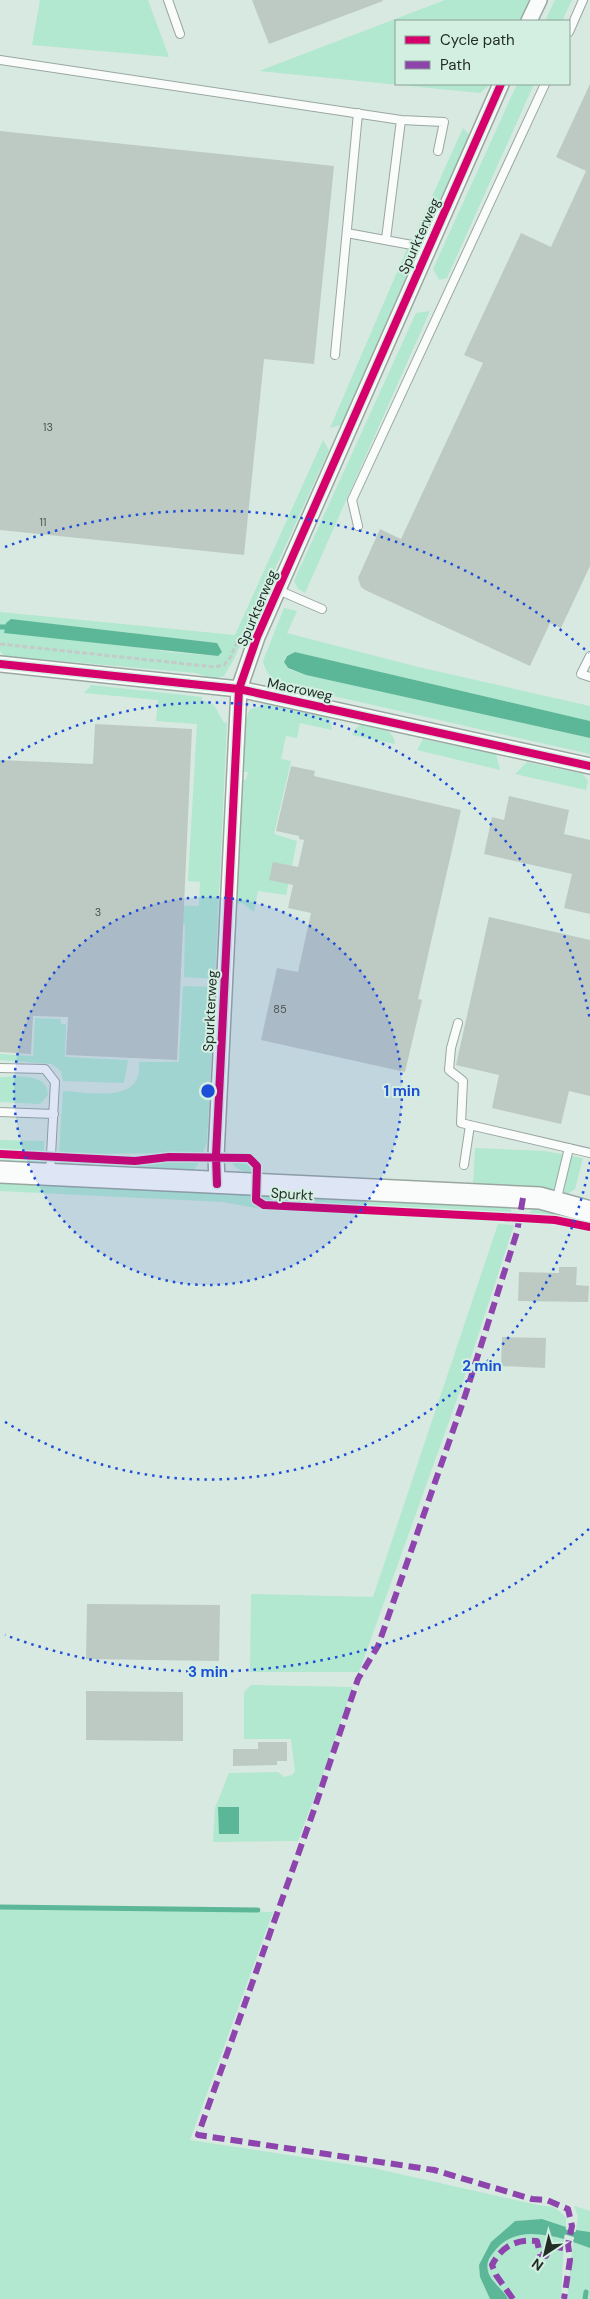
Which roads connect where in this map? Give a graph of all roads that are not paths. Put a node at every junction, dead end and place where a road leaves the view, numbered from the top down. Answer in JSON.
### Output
{"nodes":[{"id":1,"x":168,"y":0,"type":"edge"},
{"id":2,"x":539,"y":0,"type":"edge"},
{"id":3,"x":583,"y":0,"type":"edge"},
{"id":4,"x":530,"y":20,"type":"edge"},
{"id":5,"x":570,"y":30,"type":"edge"},
{"id":6,"x":180,"y":34,"type":"dead end"},
{"id":7,"x":0,"y":60,"type":"edge"},
{"id":8,"x":502,"y":85,"type":"edge"},
{"id":9,"x":545,"y":85,"type":"edge"},
{"id":10,"x":358,"y":113,"type":"junction"},
{"id":11,"x":401,"y":120,"type":"junction"},
{"id":12,"x":438,"y":151,"type":"dead end"},
{"id":13,"x":347,"y":233,"type":"junction"},
{"id":14,"x":386,"y":239,"type":"junction"},
{"id":15,"x":428,"y":248,"type":"junction"},
{"id":16,"x":335,"y":355,"type":"dead end"},
{"id":17,"x":358,"y":526,"type":"dead end"},
{"id":18,"x":278,"y":590,"type":"junction"},
{"id":19,"x":322,"y":609,"type":"dead end"},
{"id":20,"x":590,"y":656,"type":"edge"},
{"id":21,"x":0,"y":664,"type":"edge"},
{"id":22,"x":590,"y":677,"type":"edge"},
{"id":23,"x":239,"y":689,"type":"junction"},
{"id":24,"x":590,"y":766,"type":"edge"},
{"id":25,"x":458,"y":1023,"type":"dead end"},
{"id":26,"x":0,"y":1068,"type":"edge"},
{"id":27,"x":0,"y":1112,"type":"edge"},
{"id":28,"x":54,"y":1114,"type":"junction"},
{"id":29,"x":470,"y":1125,"type":"junction"},
{"id":30,"x":569,"y":1148,"type":"junction"},
{"id":31,"x":590,"y":1153,"type":"edge"},
{"id":32,"x":464,"y":1165,"type":"dead end"},
{"id":33,"x":0,"y":1172,"type":"edge"},
{"id":34,"x":50,"y":1175,"type":"junction"},
{"id":35,"x":217,"y":1184,"type":"junction"},
{"id":36,"x":556,"y":1202,"type":"junction"},
{"id":37,"x":590,"y":1212,"type":"edge"}],
"edges":[{"from":1,"to":6,"type":"lane"},
{"from":2,"to":4,"type":"street"},
{"from":3,"to":5,"type":"lane"},
{"from":7,"to":10,"type":"lane"},
{"from":8,"to":15,"type":"street","name":"Spurkterweg"},
{"from":9,"to":17,"type":"lane"},
{"from":10,"to":11,"type":"lane"},
{"from":10,"to":13,"type":"lane"},
{"from":11,"to":12,"type":"lane"},
{"from":11,"to":14,"type":"lane"},
{"from":13,"to":14,"type":"lane"},
{"from":13,"to":16,"type":"lane"},
{"from":14,"to":15,"type":"lane"},
{"from":15,"to":18,"type":"street","name":"Spurkterweg"},
{"from":18,"to":19,"type":"lane"},
{"from":18,"to":23,"type":"street","name":"Spurkterweg"},
{"from":20,"to":22,"type":"lane"},
{"from":21,"to":23,"type":"street","name":"Macroweg"},
{"from":23,"to":24,"type":"street","name":"Macroweg"},
{"from":23,"to":35,"type":"street","name":"Spurkterweg"},
{"from":25,"to":29,"type":"lane"},
{"from":26,"to":28,"type":"lane"},
{"from":27,"to":28,"type":"lane"},
{"from":28,"to":34,"type":"lane"},
{"from":29,"to":30,"type":"lane"},
{"from":29,"to":32,"type":"lane"},
{"from":30,"to":31,"type":"lane"},
{"from":30,"to":36,"type":"lane"},
{"from":33,"to":34,"type":"street","name":"Spurkt"},
{"from":34,"to":35,"type":"street","name":"Spurkt"},
{"from":35,"to":36,"type":"street","name":"Spurkt"},
{"from":36,"to":37,"type":"street","name":"Spurkt"}]}
